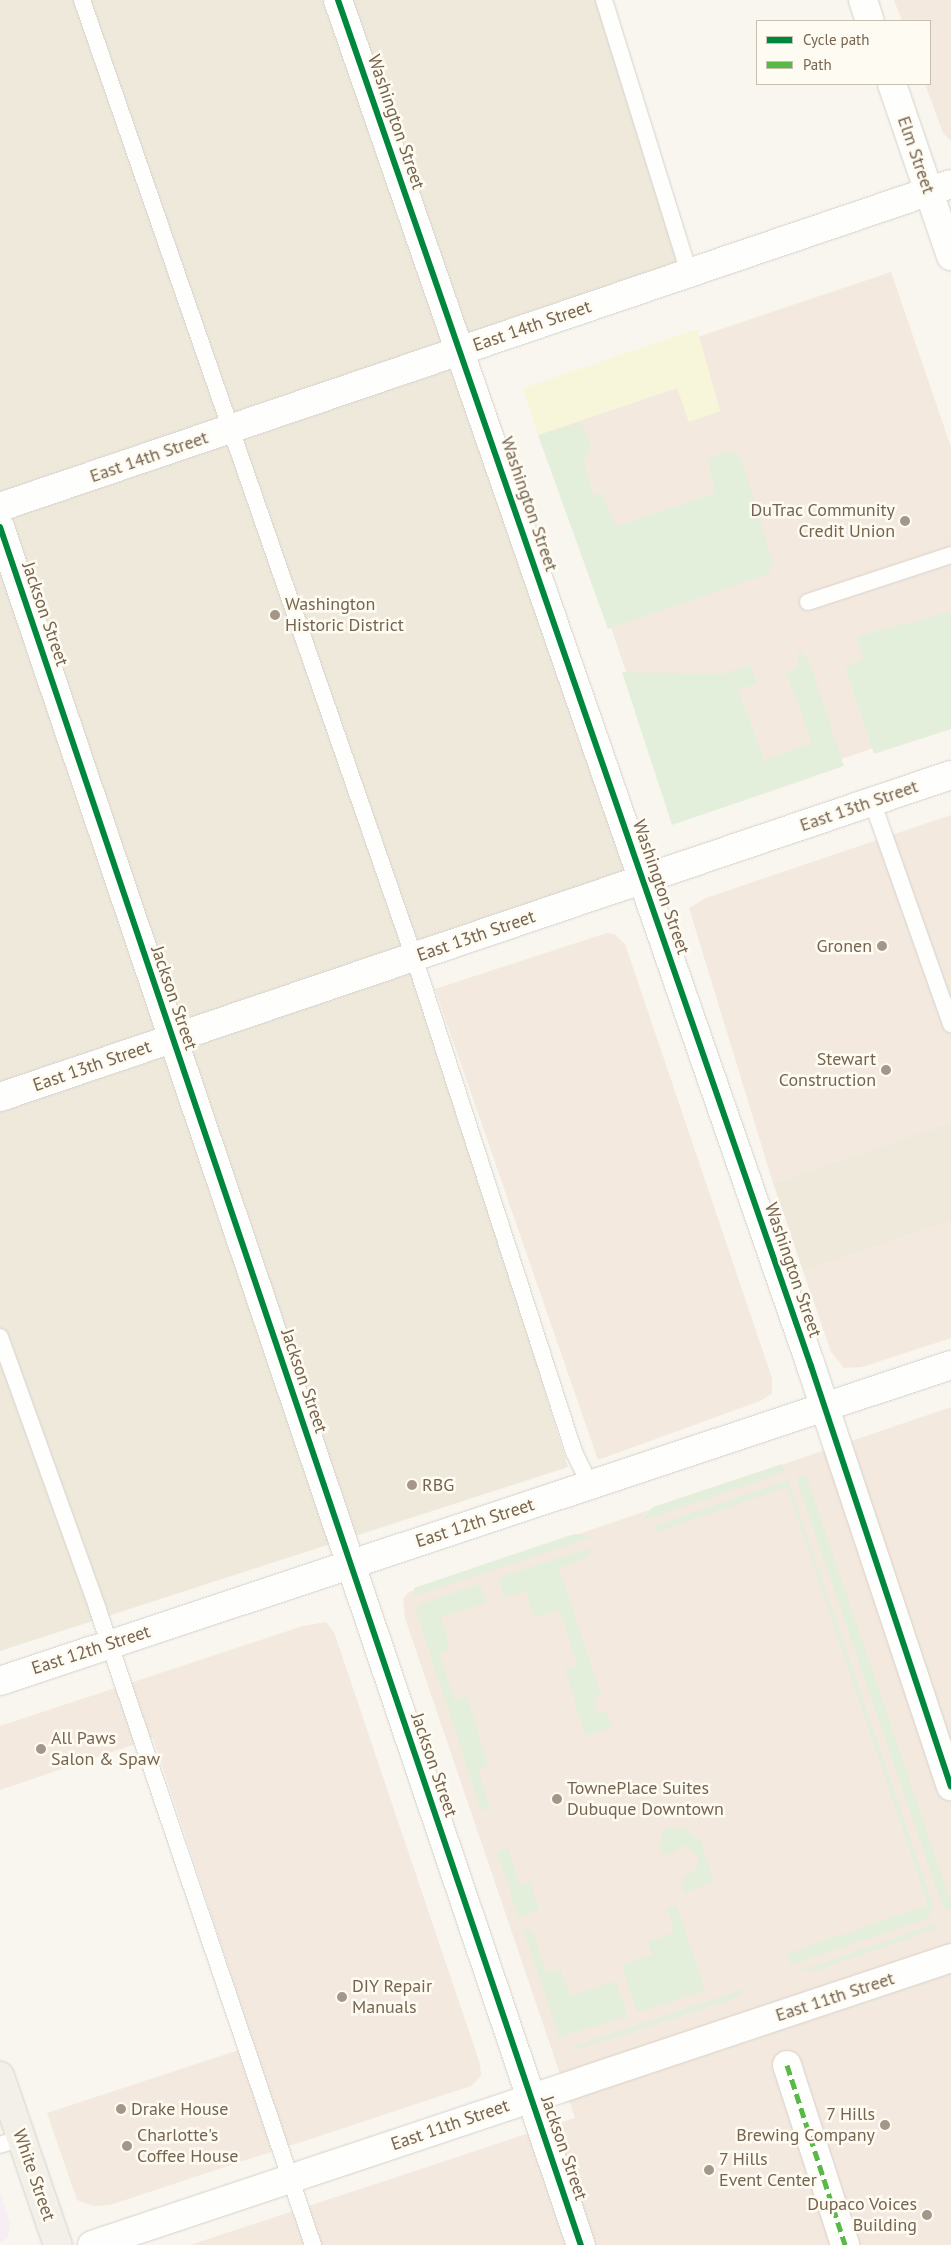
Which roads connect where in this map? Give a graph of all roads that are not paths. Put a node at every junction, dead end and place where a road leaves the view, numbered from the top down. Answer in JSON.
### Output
{"nodes":[{"id":1,"x":82,"y":0,"type":"edge"},
{"id":2,"x":338,"y":0,"type":"edge"},
{"id":3,"x":604,"y":0,"type":"edge"},
{"id":4,"x":863,"y":0,"type":"edge"},
{"id":5,"x":870,"y":20,"type":"edge"},
{"id":6,"x":892,"y":85,"type":"edge"},
{"id":7,"x":940,"y":187,"type":"edge"},
{"id":8,"x":951,"y":256,"type":"edge"},
{"id":9,"x":689,"y":272,"type":"junction"},
{"id":10,"x":460,"y":351,"type":"junction"},
{"id":11,"x":229,"y":430,"type":"junction"},
{"id":12,"x":0,"y":507,"type":"edge"},
{"id":13,"x":0,"y":527,"type":"edge"},
{"id":14,"x":951,"y":555,"type":"edge"},
{"id":15,"x":808,"y":602,"type":"dead end"},
{"id":16,"x":951,"y":774,"type":"edge"},
{"id":17,"x":872,"y":801,"type":"junction"},
{"id":18,"x":642,"y":879,"type":"junction"},
{"id":19,"x":414,"y":957,"type":"junction"},
{"id":20,"x":951,"y":1024,"type":"edge"},
{"id":21,"x":172,"y":1039,"type":"junction"},
{"id":22,"x":0,"y":1097,"type":"edge"},
{"id":23,"x":0,"y":1337,"type":"edge"},
{"id":24,"x":951,"y":1365,"type":"edge"},
{"id":25,"x":824,"y":1407,"type":"junction"},
{"id":26,"x":590,"y":1484,"type":"junction"},
{"id":27,"x":350,"y":1564,"type":"junction"},
{"id":28,"x":109,"y":1644,"type":"junction"},
{"id":29,"x":0,"y":1681,"type":"edge"},
{"id":30,"x":951,"y":1786,"type":"edge"},
{"id":31,"x":951,"y":1958,"type":"edge"},
{"id":32,"x":787,"y":2065,"type":"dead end"},
{"id":33,"x":0,"y":2076,"type":"edge"},
{"id":34,"x":531,"y":2098,"type":"junction"},
{"id":35,"x":11,"y":2142,"type":"edge"},
{"id":36,"x":290,"y":2179,"type":"junction"},
{"id":37,"x":58,"y":2245,"type":"edge"},
{"id":38,"x":92,"y":2245,"type":"edge"},
{"id":39,"x":313,"y":2245,"type":"edge"},
{"id":40,"x":581,"y":2245,"type":"edge"},
{"id":41,"x":845,"y":2245,"type":"edge"}],
"edges":[{"from":1,"to":11,"type":"lane"},
{"from":2,"to":10,"type":"street","name":"Washington Street"},
{"from":3,"to":9,"type":"lane"},
{"from":4,"to":5,"type":"street"},
{"from":6,"to":7,"type":"street","name":"Elm Street"},
{"from":7,"to":8,"type":"street","name":"Elm Street"},
{"from":7,"to":9,"type":"street","name":"East 14th Street"},
{"from":9,"to":10,"type":"street","name":"East 14th Street"},
{"from":10,"to":11,"type":"street","name":"East 14th Street"},
{"from":10,"to":18,"type":"street","name":"Washington Street"},
{"from":11,"to":12,"type":"street","name":"East 14th Street"},
{"from":11,"to":19,"type":"lane"},
{"from":13,"to":21,"type":"street","name":"Jackson Street"},
{"from":14,"to":15,"type":"lane"},
{"from":16,"to":17,"type":"street","name":"East 13th Street"},
{"from":17,"to":18,"type":"street","name":"East 13th Street"},
{"from":17,"to":20,"type":"lane"},
{"from":18,"to":19,"type":"street","name":"East 13th Street"},
{"from":18,"to":25,"type":"street","name":"Washington Street"},
{"from":19,"to":21,"type":"street","name":"East 13th Street"},
{"from":19,"to":26,"type":"lane"},
{"from":21,"to":22,"type":"street","name":"East 13th Street"},
{"from":21,"to":27,"type":"street","name":"Jackson Street"},
{"from":23,"to":28,"type":"lane"},
{"from":24,"to":25,"type":"street","name":"East 12th Street"},
{"from":25,"to":26,"type":"street","name":"East 12th Street"},
{"from":25,"to":30,"type":"street","name":"Washington Street"},
{"from":26,"to":27,"type":"street","name":"East 12th Street"},
{"from":27,"to":28,"type":"street","name":"East 12th Street"},
{"from":27,"to":34,"type":"street","name":"Jackson Street"},
{"from":28,"to":29,"type":"street","name":"East 12th Street"},
{"from":28,"to":36,"type":"lane"},
{"from":31,"to":34,"type":"street","name":"East 11th Street"},
{"from":32,"to":41,"type":"street"},
{"from":33,"to":35,"type":"main road","name":"White Street"},
{"from":34,"to":36,"type":"street","name":"East 11th Street"},
{"from":34,"to":40,"type":"street","name":"Jackson Street"},
{"from":35,"to":37,"type":"main road","name":"White Street"},
{"from":36,"to":38,"type":"street","name":"East 11th Street"},
{"from":36,"to":39,"type":"lane"}]}
